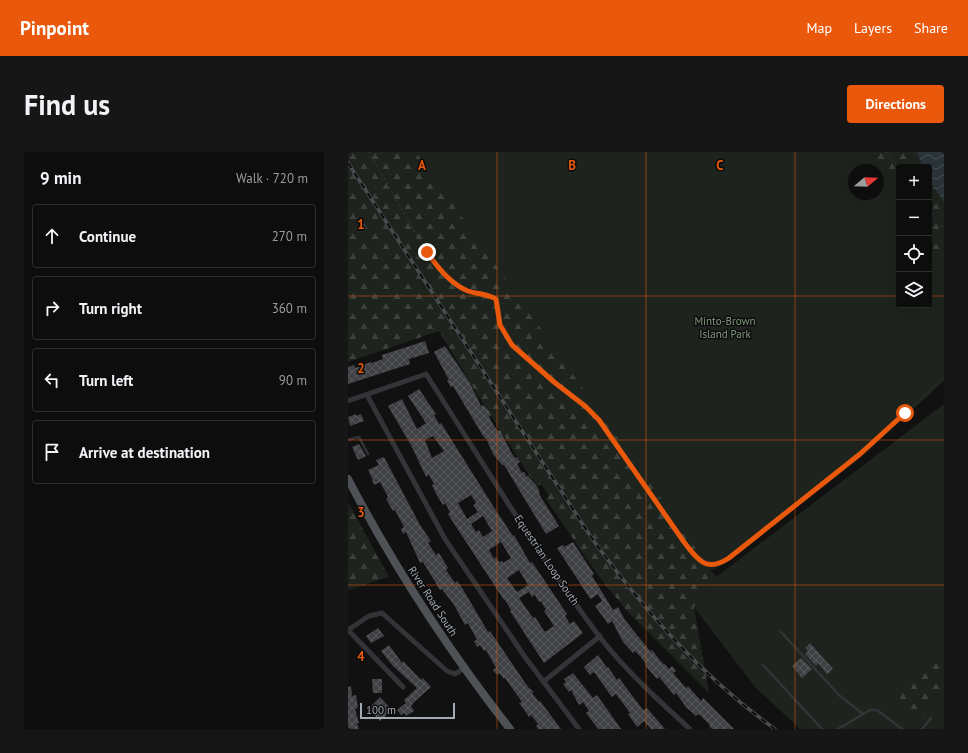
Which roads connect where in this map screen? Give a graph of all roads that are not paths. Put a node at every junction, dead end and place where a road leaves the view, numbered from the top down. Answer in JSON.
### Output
{"nodes":[{"id":1,"x":367,"y":394,"type":"junction"},
{"id":2,"x":348,"y":401,"type":"edge"},
{"id":3,"x":348,"y":440,"type":"edge"},
{"id":4,"x":368,"y":454,"type":"dead end"},
{"id":5,"x":348,"y":479,"type":"edge"},
{"id":6,"x":348,"y":630,"type":"edge"},
{"id":7,"x":780,"y":632,"type":"dead end"},
{"id":8,"x":600,"y":636,"type":"junction"},
{"id":9,"x":763,"y":666,"type":"dead end"},
{"id":10,"x":464,"y":668,"type":"junction"},
{"id":11,"x":543,"y":682,"type":"junction"},
{"id":12,"x":403,"y":687,"type":"dead end"},
{"id":13,"x":863,"y":714,"type":"junction"},
{"id":14,"x":931,"y":718,"type":"dead end"},
{"id":15,"x":510,"y":729,"type":"edge"},
{"id":16,"x":579,"y":729,"type":"edge"},
{"id":17,"x":690,"y":729,"type":"edge"},
{"id":18,"x":822,"y":729,"type":"edge"},
{"id":19,"x":838,"y":729,"type":"edge"},
{"id":20,"x":902,"y":729,"type":"edge"},
{"id":21,"x":922,"y":729,"type":"edge"}],
"edges":[{"from":1,"to":2,"type":"street"},
{"from":1,"to":8,"type":"street","name":"Equestrian Loop South"},
{"from":1,"to":11,"type":"street"},
{"from":3,"to":4,"type":"lane"},
{"from":5,"to":10,"type":"main road","name":"River Road South"},
{"from":6,"to":10,"type":"street"},
{"from":6,"to":12,"type":"street"},
{"from":7,"to":13,"type":"lane"},
{"from":8,"to":11,"type":"street"},
{"from":8,"to":17,"type":"street","name":"Equestrian Loop South"},
{"from":9,"to":18,"type":"lane"},
{"from":10,"to":15,"type":"main road","name":"River Road South"},
{"from":11,"to":16,"type":"street"},
{"from":13,"to":19,"type":"lane"},
{"from":13,"to":20,"type":"lane"},
{"from":14,"to":21,"type":"lane"}]}
